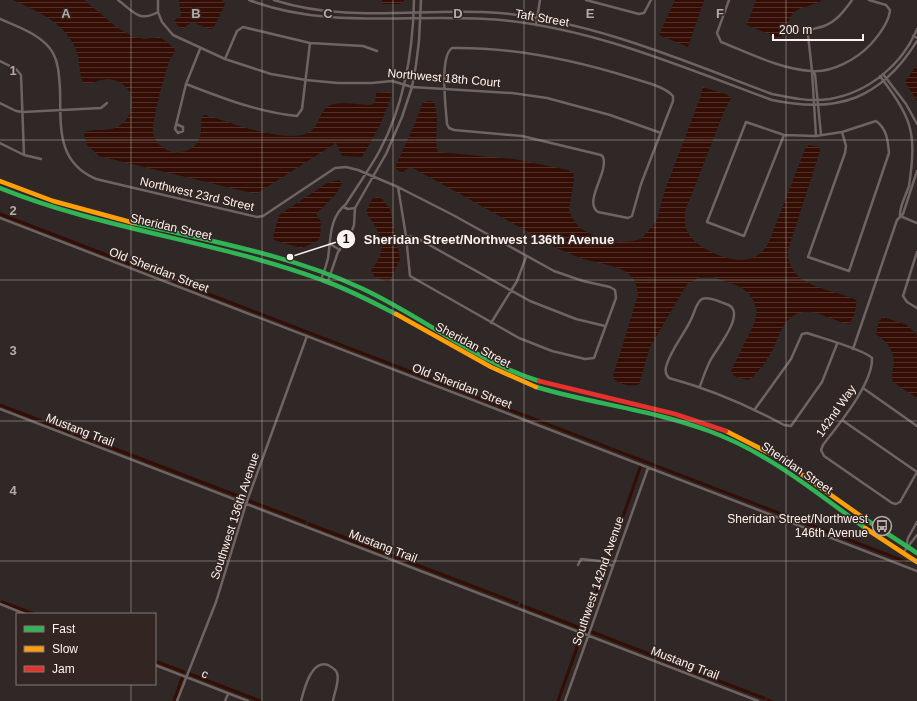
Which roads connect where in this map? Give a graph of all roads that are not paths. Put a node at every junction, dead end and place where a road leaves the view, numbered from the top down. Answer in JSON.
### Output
{"nodes":[{"id":1,"x":118,"y":0,"type":"edge"},
{"id":2,"x":158,"y":0,"type":"edge"},
{"id":3,"x":249,"y":0,"type":"edge"},
{"id":4,"x":274,"y":0,"type":"edge"},
{"id":5,"x":414,"y":0,"type":"edge"},
{"id":6,"x":420,"y":0,"type":"edge"},
{"id":7,"x":540,"y":0,"type":"edge"},
{"id":8,"x":586,"y":0,"type":"edge"},
{"id":9,"x":651,"y":0,"type":"edge"},
{"id":10,"x":729,"y":0,"type":"edge"},
{"id":11,"x":852,"y":0,"type":"edge"},
{"id":12,"x":869,"y":0,"type":"edge"},
{"id":13,"x":258,"y":2,"type":"edge"},
{"id":14,"x":316,"y":9,"type":"junction"},
{"id":15,"x":158,"y":12,"type":"junction"},
{"id":16,"x":360,"y":13,"type":"junction"},
{"id":17,"x":414,"y":13,"type":"junction"},
{"id":18,"x":420,"y":13,"type":"junction"},
{"id":19,"x":315,"y":15,"type":"junction"},
{"id":20,"x":414,"y":18,"type":"junction"},
{"id":21,"x":420,"y":18,"type":"junction"},
{"id":22,"x":0,"y":19,"type":"edge"},
{"id":23,"x":360,"y":19,"type":"junction"},
{"id":24,"x":537,"y":19,"type":"junction"},
{"id":25,"x":536,"y":25,"type":"junction"},
{"id":26,"x":917,"y":29,"type":"edge"},
{"id":27,"x":913,"y":36,"type":"junction"},
{"id":28,"x":917,"y":39,"type":"edge"},
{"id":29,"x":310,"y":43,"type":"junction"},
{"id":30,"x":200,"y":49,"type":"junction"},
{"id":31,"x":377,"y":51,"type":"dead end"},
{"id":32,"x":225,"y":59,"type":"junction"},
{"id":33,"x":0,"y":61,"type":"edge"},
{"id":34,"x":812,"y":71,"type":"junction"},
{"id":35,"x":883,"y":74,"type":"junction"},
{"id":36,"x":880,"y":76,"type":"junction"},
{"id":37,"x":887,"y":78,"type":"junction"},
{"id":38,"x":306,"y":80,"type":"junction"},
{"id":39,"x":883,"y":81,"type":"junction"},
{"id":40,"x":186,"y":84,"type":"junction"},
{"id":41,"x":405,"y":85,"type":"junction"},
{"id":42,"x":412,"y":87,"type":"junction"},
{"id":43,"x":444,"y":89,"type":"junction"},
{"id":44,"x":818,"y":99,"type":"junction"},
{"id":45,"x":814,"y":100,"type":"junction"},
{"id":46,"x":0,"y":103,"type":"edge"},
{"id":47,"x":107,"y":103,"type":"dead end"},
{"id":48,"x":814,"y":106,"type":"junction"},
{"id":49,"x":819,"y":106,"type":"junction"},
{"id":50,"x":60,"y":110,"type":"junction"},
{"id":51,"x":23,"y":112,"type":"junction"},
{"id":52,"x":176,"y":124,"type":"dead end"},
{"id":53,"x":917,"y":124,"type":"edge"},
{"id":54,"x":842,"y":132,"type":"junction"},
{"id":55,"x":661,"y":133,"type":"junction"},
{"id":56,"x":784,"y":135,"type":"junction"},
{"id":57,"x":821,"y":135,"type":"junction"},
{"id":58,"x":816,"y":136,"type":"junction"},
{"id":59,"x":916,"y":136,"type":"dead end"},
{"id":60,"x":0,"y":143,"type":"edge"},
{"id":61,"x":917,"y":149,"type":"edge"},
{"id":62,"x":24,"y":155,"type":"junction"},
{"id":63,"x":41,"y":159,"type":"dead end"},
{"id":64,"x":917,"y":171,"type":"edge"},
{"id":65,"x":365,"y":173,"type":"junction"},
{"id":66,"x":372,"y":176,"type":"junction"},
{"id":67,"x":0,"y":181,"type":"edge"},
{"id":68,"x":398,"y":187,"type":"junction"},
{"id":69,"x":0,"y":188,"type":"edge"},
{"id":70,"x":343,"y":207,"type":"junction"},
{"id":71,"x":355,"y":208,"type":"junction"},
{"id":72,"x":900,"y":216,"type":"junction"},
{"id":73,"x":0,"y":218,"type":"edge"},
{"id":74,"x":917,"y":223,"type":"edge"},
{"id":75,"x":406,"y":236,"type":"junction"},
{"id":76,"x":330,"y":243,"type":"junction"},
{"id":77,"x":340,"y":250,"type":"junction"},
{"id":78,"x":917,"y":252,"type":"edge"},
{"id":79,"x":526,"y":257,"type":"junction"},
{"id":80,"x":916,"y":259,"type":"edge"},
{"id":81,"x":323,"y":274,"type":"junction"},
{"id":82,"x":330,"y":276,"type":"junction"},
{"id":83,"x":321,"y":279,"type":"junction"},
{"id":84,"x":328,"y":282,"type":"junction"},
{"id":85,"x":511,"y":290,"type":"junction"},
{"id":86,"x":917,"y":308,"type":"edge"},
{"id":87,"x":491,"y":323,"type":"junction"},
{"id":88,"x":606,"y":326,"type":"junction"},
{"id":89,"x":307,"y":336,"type":"junction"},
{"id":90,"x":837,"y":344,"type":"junction"},
{"id":91,"x":853,"y":349,"type":"junction"},
{"id":92,"x":700,"y":386,"type":"junction"},
{"id":93,"x":863,"y":388,"type":"junction"},
{"id":94,"x":0,"y":409,"type":"edge"},
{"id":95,"x":755,"y":409,"type":"junction"},
{"id":96,"x":842,"y":420,"type":"junction"},
{"id":97,"x":917,"y":426,"type":"edge"},
{"id":98,"x":648,"y":467,"type":"junction"},
{"id":99,"x":917,"y":472,"type":"edge"},
{"id":100,"x":246,"y":504,"type":"junction"},
{"id":101,"x":917,"y":522,"type":"edge"},
{"id":102,"x":917,"y":535,"type":"edge"},
{"id":103,"x":906,"y":547,"type":"junction"},
{"id":104,"x":903,"y":553,"type":"junction"},
{"id":105,"x":917,"y":553,"type":"edge"},
{"id":106,"x":917,"y":562,"type":"edge"},
{"id":107,"x":578,"y":565,"type":"dead end"},
{"id":108,"x":613,"y":566,"type":"junction"},
{"id":109,"x":917,"y":571,"type":"edge"},
{"id":110,"x":0,"y":604,"type":"edge"},
{"id":111,"x":22,"y":613,"type":"edge"},
{"id":112,"x":588,"y":636,"type":"junction"},
{"id":113,"x":156,"y":665,"type":"edge"},
{"id":114,"x":186,"y":677,"type":"junction"},
{"id":115,"x":228,"y":694,"type":"junction"},
{"id":116,"x":177,"y":701,"type":"edge"},
{"id":117,"x":225,"y":701,"type":"edge"},
{"id":118,"x":248,"y":701,"type":"edge"},
{"id":119,"x":301,"y":701,"type":"edge"},
{"id":120,"x":333,"y":701,"type":"edge"},
{"id":121,"x":565,"y":701,"type":"edge"},
{"id":122,"x":758,"y":701,"type":"edge"}],
"edges":[{"from":1,"to":15,"type":"street"},
{"from":2,"to":15,"type":"street","name":"Northwest 18th Court"},
{"from":3,"to":13,"type":"street","name":"Taft Street"},
{"from":4,"to":14,"type":"street","name":"Taft Street"},
{"from":5,"to":17,"type":"street"},
{"from":6,"to":18,"type":"street"},
{"from":7,"to":24,"type":"street"},
{"from":8,"to":9,"type":"street"},
{"from":10,"to":34,"type":"street"},
{"from":11,"to":34,"type":"street"},
{"from":12,"to":34,"type":"street"},
{"from":13,"to":19,"type":"street","name":"Taft Street"},
{"from":14,"to":16,"type":"street","name":"Taft Street"},
{"from":14,"to":19,"type":"street"},
{"from":15,"to":30,"type":"street","name":"Northwest 18th Court"},
{"from":16,"to":17,"type":"street","name":"Taft Street"},
{"from":16,"to":23,"type":"street"},
{"from":17,"to":18,"type":"street","name":"Taft Street"},
{"from":17,"to":20,"type":"street"},
{"from":18,"to":21,"type":"street"},
{"from":18,"to":24,"type":"street","name":"Taft Street"},
{"from":19,"to":23,"type":"street","name":"Taft Street"},
{"from":20,"to":21,"type":"street","name":"Taft Street"},
{"from":20,"to":23,"type":"street","name":"Taft Street"},
{"from":20,"to":41,"type":"street"},
{"from":21,"to":25,"type":"street","name":"Taft Street"},
{"from":21,"to":42,"type":"street"},
{"from":22,"to":50,"type":"street"},
{"from":24,"to":25,"type":"street"},
{"from":24,"to":45,"type":"street","name":"Taft Street"},
{"from":25,"to":48,"type":"street","name":"Taft Street"},
{"from":26,"to":27,"type":"street","name":"Taft Street"},
{"from":27,"to":28,"type":"street"},
{"from":27,"to":35,"type":"street","name":"Taft Street"},
{"from":28,"to":37,"type":"street","name":"Taft Street"},
{"from":29,"to":31,"type":"street"},
{"from":29,"to":32,"type":"street"},
{"from":29,"to":38,"type":"street"},
{"from":30,"to":32,"type":"street","name":"Northwest 18th Court"},
{"from":30,"to":40,"type":"street"},
{"from":32,"to":38,"type":"street","name":"Northwest 18th Court"},
{"from":33,"to":51,"type":"street"},
{"from":34,"to":44,"type":"street"},
{"from":34,"to":45,"type":"street"},
{"from":35,"to":36,"type":"street","name":"Taft Street"},
{"from":35,"to":37,"type":"street"},
{"from":36,"to":39,"type":"street"},
{"from":36,"to":44,"type":"street","name":"Taft Street"},
{"from":37,"to":39,"type":"street","name":"Taft Street"},
{"from":37,"to":53,"type":"street"},
{"from":38,"to":40,"type":"street"},
{"from":38,"to":41,"type":"street","name":"Northwest 18th Court"},
{"from":39,"to":49,"type":"street","name":"Taft Street"},
{"from":39,"to":59,"type":"street"},
{"from":40,"to":52,"type":"street"},
{"from":41,"to":42,"type":"street","name":"Northwest 18th Court"},
{"from":41,"to":65,"type":"street"},
{"from":42,"to":43,"type":"street","name":"Northwest 18th Court"},
{"from":42,"to":66,"type":"street"},
{"from":43,"to":55,"type":"street","name":"Northwest 18th Court"},
{"from":43,"to":55,"type":"street"},
{"from":43,"to":55,"type":"street"},
{"from":44,"to":45,"type":"street","name":"Taft Street"},
{"from":44,"to":49,"type":"street"},
{"from":45,"to":48,"type":"street"},
{"from":46,"to":51,"type":"street"},
{"from":47,"to":50,"type":"street"},
{"from":48,"to":49,"type":"street","name":"Taft Street"},
{"from":48,"to":58,"type":"street"},
{"from":49,"to":57,"type":"street"},
{"from":50,"to":51,"type":"street"},
{"from":50,"to":65,"type":"street","name":"Northwest 23rd Street"},
{"from":51,"to":62,"type":"street"},
{"from":54,"to":54,"type":"street"},
{"from":54,"to":57,"type":"street"},
{"from":56,"to":56,"type":"street"},
{"from":56,"to":58,"type":"street"},
{"from":57,"to":58,"type":"street"},
{"from":60,"to":62,"type":"street"},
{"from":61,"to":72,"type":"street"},
{"from":62,"to":63,"type":"street"},
{"from":64,"to":72,"type":"street"},
{"from":65,"to":66,"type":"street","name":"Northwest 23rd Street"},
{"from":65,"to":70,"type":"street"},
{"from":66,"to":68,"type":"street","name":"Northwest 23rd Street"},
{"from":66,"to":71,"type":"street"},
{"from":67,"to":81,"type":"main road","name":"Sheridan Street"},
{"from":68,"to":75,"type":"street"},
{"from":68,"to":79,"type":"street","name":"Northwest 23rd Street"},
{"from":69,"to":83,"type":"main road","name":"Sheridan Street"},
{"from":70,"to":71,"type":"street"},
{"from":70,"to":76,"type":"street"},
{"from":71,"to":77,"type":"street"},
{"from":72,"to":74,"type":"street"},
{"from":72,"to":91,"type":"street"},
{"from":73,"to":89,"type":"street","name":"Old Sheridan Street"},
{"from":75,"to":85,"type":"street"},
{"from":75,"to":87,"type":"street"},
{"from":76,"to":77,"type":"street"},
{"from":76,"to":81,"type":"street"},
{"from":77,"to":82,"type":"street"},
{"from":78,"to":80,"type":"street"},
{"from":79,"to":85,"type":"street"},
{"from":79,"to":88,"type":"street","name":"Northwest 23rd Street"},
{"from":80,"to":86,"type":"street"},
{"from":81,"to":82,"type":"main road","name":"Sheridan Street"},
{"from":81,"to":83,"type":"street"},
{"from":82,"to":84,"type":"street"},
{"from":82,"to":103,"type":"main road","name":"Sheridan Street"},
{"from":83,"to":84,"type":"main road","name":"Sheridan Street"},
{"from":84,"to":104,"type":"main road","name":"Sheridan Street"},
{"from":85,"to":87,"type":"street"},
{"from":85,"to":88,"type":"street"},
{"from":87,"to":88,"type":"street"},
{"from":89,"to":98,"type":"street","name":"Old Sheridan Street"},
{"from":89,"to":100,"type":"street","name":"Southwest 136th Avenue"},
{"from":90,"to":91,"type":"street"},
{"from":90,"to":95,"type":"street"},
{"from":90,"to":95,"type":"street"},
{"from":91,"to":93,"type":"street","name":"142nd Way"},
{"from":92,"to":92,"type":"street"},
{"from":92,"to":95,"type":"street"},
{"from":93,"to":96,"type":"street","name":"142nd Way"},
{"from":93,"to":97,"type":"street"},
{"from":94,"to":100,"type":"street","name":"Mustang Trail"},
{"from":96,"to":99,"type":"street"},
{"from":96,"to":99,"type":"street","name":"142nd Way"},
{"from":98,"to":108,"type":"street","name":"Southwest 142nd Avenue"},
{"from":98,"to":109,"type":"street","name":"Old Sheridan Street"},
{"from":100,"to":112,"type":"street","name":"Mustang Trail"},
{"from":100,"to":114,"type":"street","name":"Southwest 136th Avenue"},
{"from":101,"to":103,"type":"street"},
{"from":102,"to":103,"type":"street"},
{"from":103,"to":104,"type":"street"},
{"from":103,"to":105,"type":"main road","name":"Sheridan Street"},
{"from":104,"to":106,"type":"main road","name":"Sheridan Street"},
{"from":107,"to":108,"type":"street"},
{"from":108,"to":112,"type":"street","name":"Southwest 142nd Avenue"},
{"from":110,"to":111,"type":"street"},
{"from":112,"to":121,"type":"street","name":"Southwest 142nd Avenue"},
{"from":112,"to":122,"type":"street","name":"Mustang Trail"},
{"from":113,"to":114,"type":"street","name":"c"},
{"from":114,"to":115,"type":"street","name":"c"},
{"from":114,"to":116,"type":"street","name":"Southwest 136th Avenue"},
{"from":115,"to":117,"type":"street"},
{"from":115,"to":118,"type":"street","name":"c"},
{"from":119,"to":120,"type":"street"}]}
